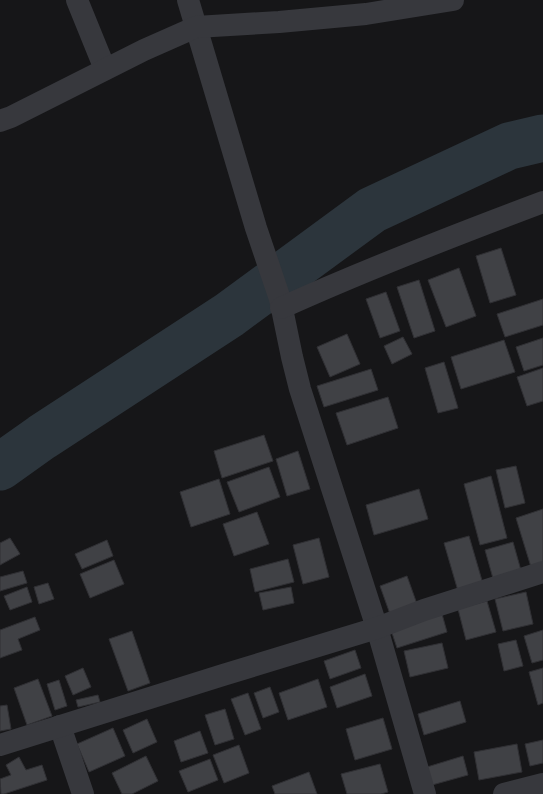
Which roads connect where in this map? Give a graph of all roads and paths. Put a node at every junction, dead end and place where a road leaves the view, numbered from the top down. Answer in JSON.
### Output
{"nodes":[{"id":1,"x":77,"y":0,"type":"edge"},
{"id":2,"x":188,"y":0,"type":"edge"},
{"id":3,"x":453,"y":0,"type":"edge"},
{"id":4,"x":196,"y":27,"type":"junction"},
{"id":5,"x":106,"y":70,"type":"junction"},
{"id":6,"x":0,"y":121,"type":"edge"},
{"id":7,"x":543,"y":202,"type":"edge"},
{"id":8,"x":280,"y":304,"type":"junction"},
{"id":9,"x":543,"y":572,"type":"edge"},
{"id":10,"x":377,"y":628,"type":"junction"},
{"id":11,"x":60,"y":726,"type":"junction"},
{"id":12,"x":0,"y":745,"type":"edge"},
{"id":13,"x":543,"y":784,"type":"edge"},
{"id":14,"x":82,"y":794,"type":"edge"},
{"id":15,"x":425,"y":794,"type":"edge"},
{"id":16,"x":504,"y":794,"type":"edge"}],
"edges":[{"from":1,"to":5,"type":"street"},
{"from":2,"to":4,"type":"street"},
{"from":3,"to":4,"type":"street"},
{"from":4,"to":5,"type":"street"},
{"from":4,"to":8,"type":"street"},
{"from":5,"to":6,"type":"street"},
{"from":7,"to":8,"type":"street"},
{"from":8,"to":10,"type":"street"},
{"from":9,"to":10,"type":"street"},
{"from":10,"to":11,"type":"street"},
{"from":10,"to":15,"type":"street"},
{"from":11,"to":12,"type":"street"},
{"from":11,"to":14,"type":"street"},
{"from":13,"to":16,"type":"street"}]}
